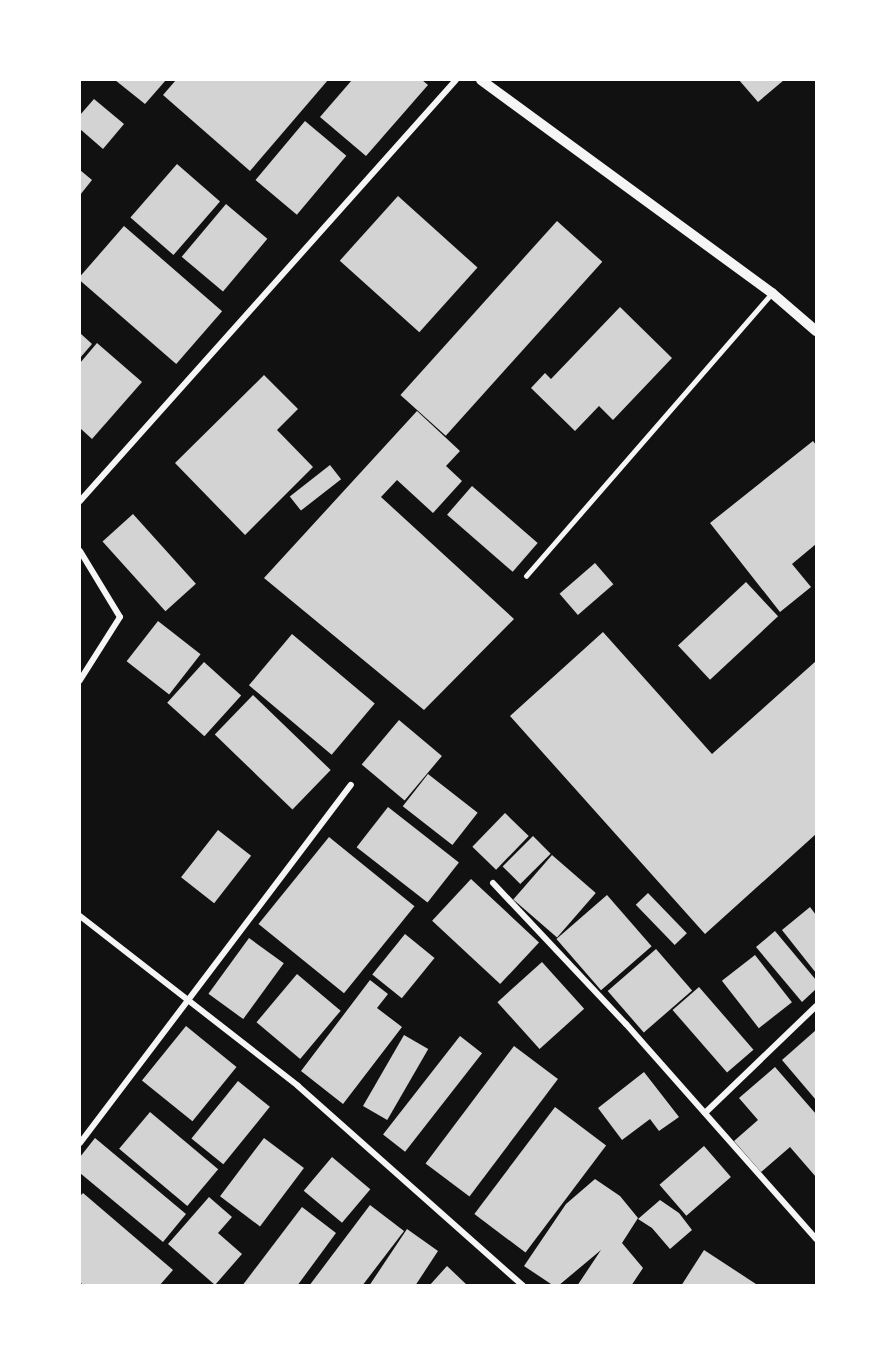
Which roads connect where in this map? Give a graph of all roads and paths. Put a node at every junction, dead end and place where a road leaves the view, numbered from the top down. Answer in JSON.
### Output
{"nodes":[{"id":1,"x":456,"y":80,"type":"edge"},
{"id":2,"x":481,"y":80,"type":"edge"},
{"id":3,"x":772,"y":293,"type":"junction"},
{"id":4,"x":816,"y":331,"type":"edge"},
{"id":5,"x":80,"y":501,"type":"edge"},
{"id":6,"x":80,"y":551,"type":"edge"},
{"id":7,"x":526,"y":576,"type":"dead end"},
{"id":8,"x":80,"y":680,"type":"edge"},
{"id":9,"x":351,"y":784,"type":"dead end"},
{"id":10,"x":493,"y":883,"type":"dead end"},
{"id":11,"x":80,"y":916,"type":"edge"},
{"id":12,"x":188,"y":999,"type":"junction"},
{"id":13,"x":816,"y":1006,"type":"edge"},
{"id":14,"x":705,"y":1113,"type":"junction"},
{"id":15,"x":80,"y":1143,"type":"edge"},
{"id":16,"x":816,"y":1239,"type":"edge"},
{"id":17,"x":523,"y":1286,"type":"edge"}],
"edges":[{"from":1,"to":5,"type":"street"},
{"from":2,"to":3,"type":"street"},
{"from":3,"to":4,"type":"street"},
{"from":3,"to":7,"type":"lane"},
{"from":6,"to":8,"type":"street"},
{"from":9,"to":12,"type":"street"},
{"from":10,"to":14,"type":"street"},
{"from":11,"to":12,"type":"street"},
{"from":12,"to":15,"type":"street"},
{"from":12,"to":17,"type":"street"},
{"from":13,"to":14,"type":"street"},
{"from":14,"to":16,"type":"street"}]}
